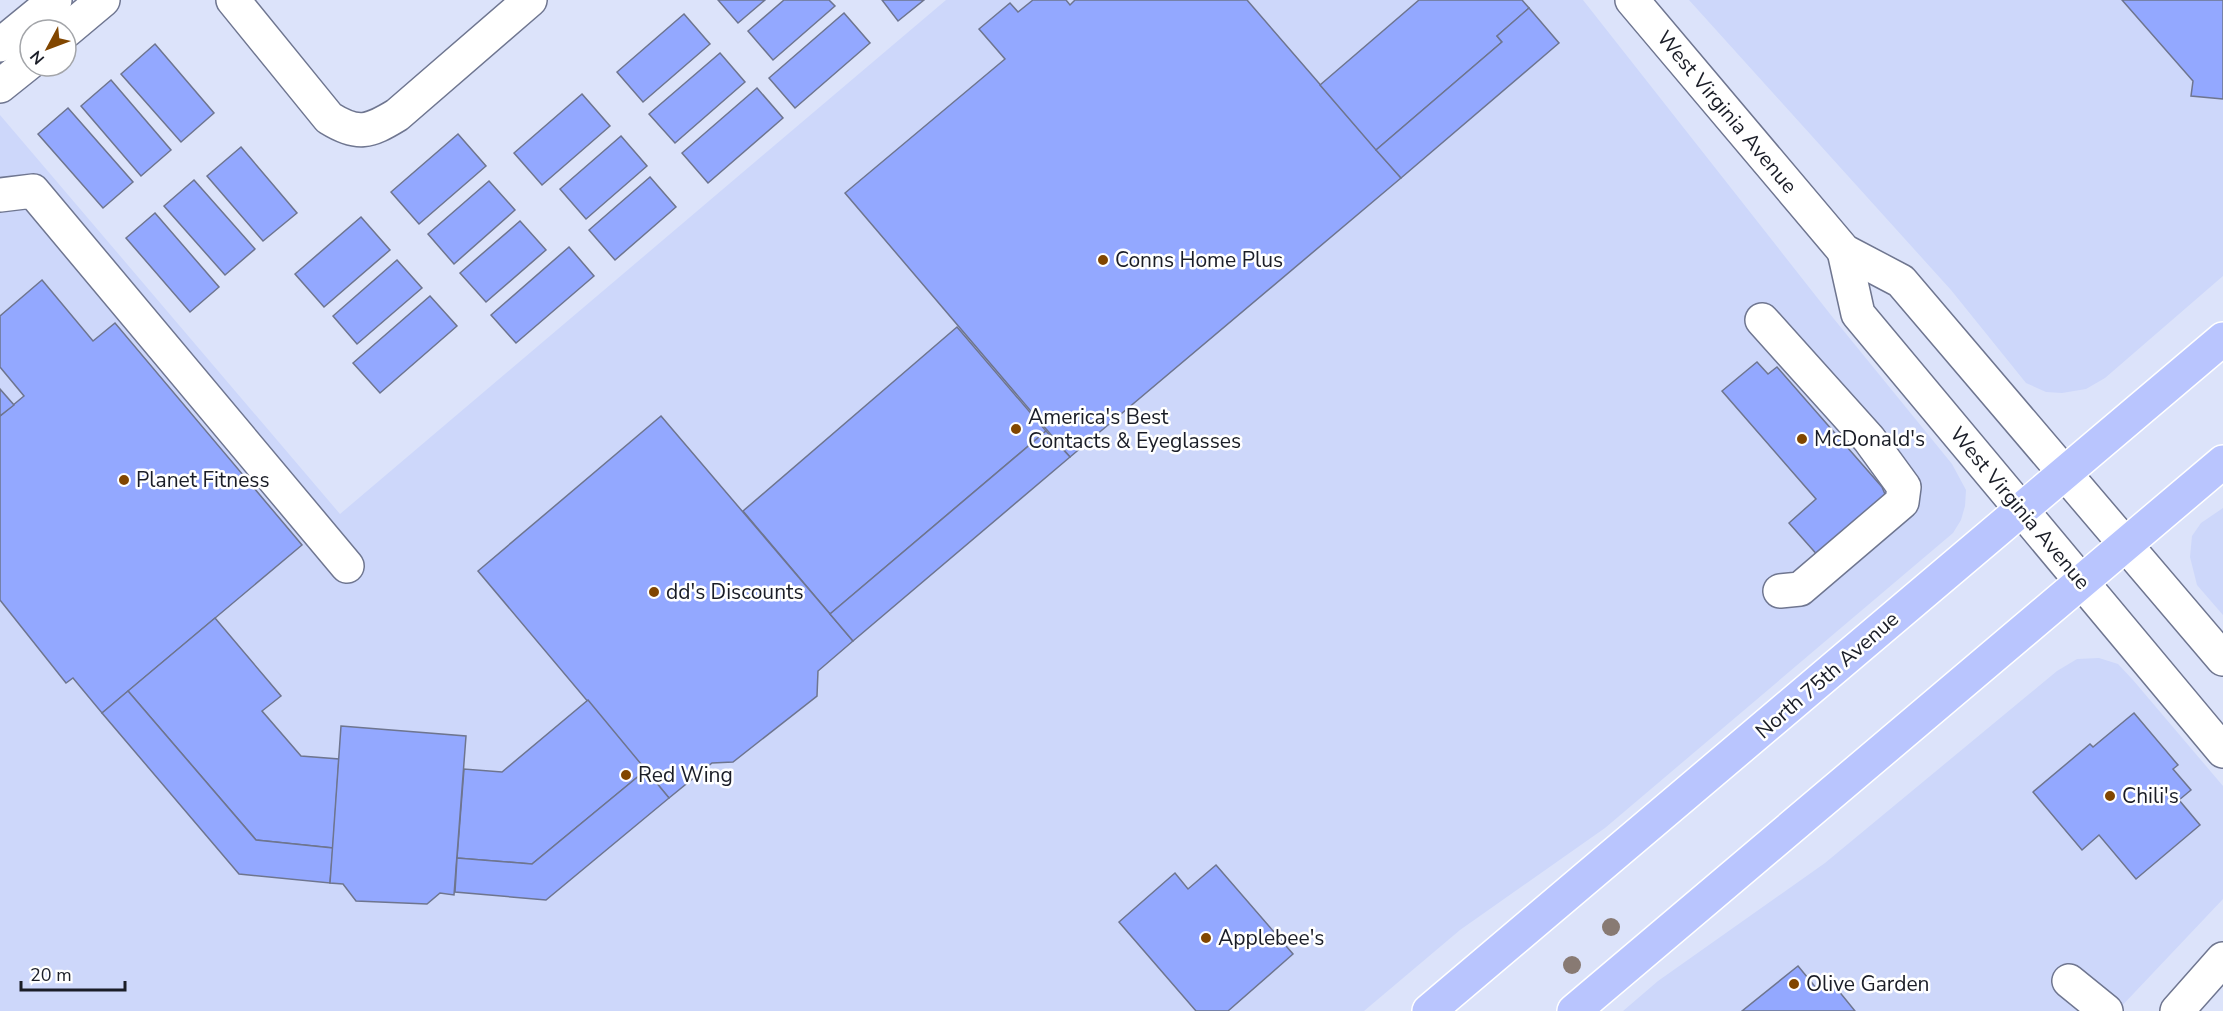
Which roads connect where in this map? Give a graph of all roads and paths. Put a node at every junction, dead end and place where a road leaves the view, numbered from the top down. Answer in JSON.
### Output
{"nodes":[{"id":1,"x":103,"y":0,"type":"edge"},
{"id":2,"x":233,"y":0,"type":"edge"},
{"id":3,"x":530,"y":0,"type":"edge"},
{"id":4,"x":1632,"y":0,"type":"edge"},
{"id":5,"x":51,"y":14,"type":"edge"},
{"id":6,"x":78,"y":21,"type":"edge"},
{"id":7,"x":0,"y":45,"type":"edge"},
{"id":8,"x":18,"y":72,"type":"edge"},
{"id":9,"x":0,"y":86,"type":"edge"},
{"id":10,"x":0,"y":195,"type":"edge"},
{"id":11,"x":1844,"y":251,"type":"junction"},
{"id":12,"x":1762,"y":320,"type":"dead end"},
{"id":13,"x":2223,"y":339,"type":"edge"},
{"id":14,"x":2223,"y":462,"type":"edge"},
{"id":15,"x":2065,"y":473,"type":"junction"},
{"id":16,"x":2022,"y":509,"type":"junction"},
{"id":17,"x":2127,"y":544,"type":"junction"},
{"id":18,"x":347,"y":566,"type":"dead end"},
{"id":19,"x":2082,"y":582,"type":"junction"},
{"id":20,"x":1780,"y":591,"type":"dead end"},
{"id":21,"x":2223,"y":659,"type":"edge"},
{"id":22,"x":2223,"y":751,"type":"edge"},
{"id":23,"x":2223,"y":959,"type":"edge"},
{"id":24,"x":2069,"y":981,"type":"dead end"},
{"id":25,"x":1430,"y":1011,"type":"edge"},
{"id":26,"x":1574,"y":1011,"type":"edge"},
{"id":27,"x":2106,"y":1011,"type":"edge"},
{"id":28,"x":2177,"y":1011,"type":"edge"}],
"edges":[{"from":1,"to":6,"type":"street"},
{"from":2,"to":3,"type":"street"},
{"from":4,"to":11,"type":"street","name":"West Virginia Avenue"},
{"from":5,"to":7,"type":"street"},
{"from":8,"to":9,"type":"street"},
{"from":10,"to":18,"type":"street"},
{"from":11,"to":15,"type":"street","name":"West Virginia Avenue"},
{"from":11,"to":16,"type":"street","name":"West Virginia Avenue"},
{"from":12,"to":20,"type":"street"},
{"from":13,"to":15,"type":"main road","name":"North 75th Avenue"},
{"from":14,"to":17,"type":"main road"},
{"from":15,"to":16,"type":"main road","name":"North 75th Avenue"},
{"from":15,"to":17,"type":"street","name":"West Virginia Avenue"},
{"from":16,"to":19,"type":"street","name":"West Virginia Avenue"},
{"from":16,"to":25,"type":"main road","name":"North 75th Avenue"},
{"from":17,"to":19,"type":"main road"},
{"from":17,"to":21,"type":"street","name":"West Virginia Avenue"},
{"from":19,"to":22,"type":"street","name":"West Virginia Avenue"},
{"from":19,"to":26,"type":"main road"},
{"from":23,"to":28,"type":"street"},
{"from":24,"to":27,"type":"street"}]}
